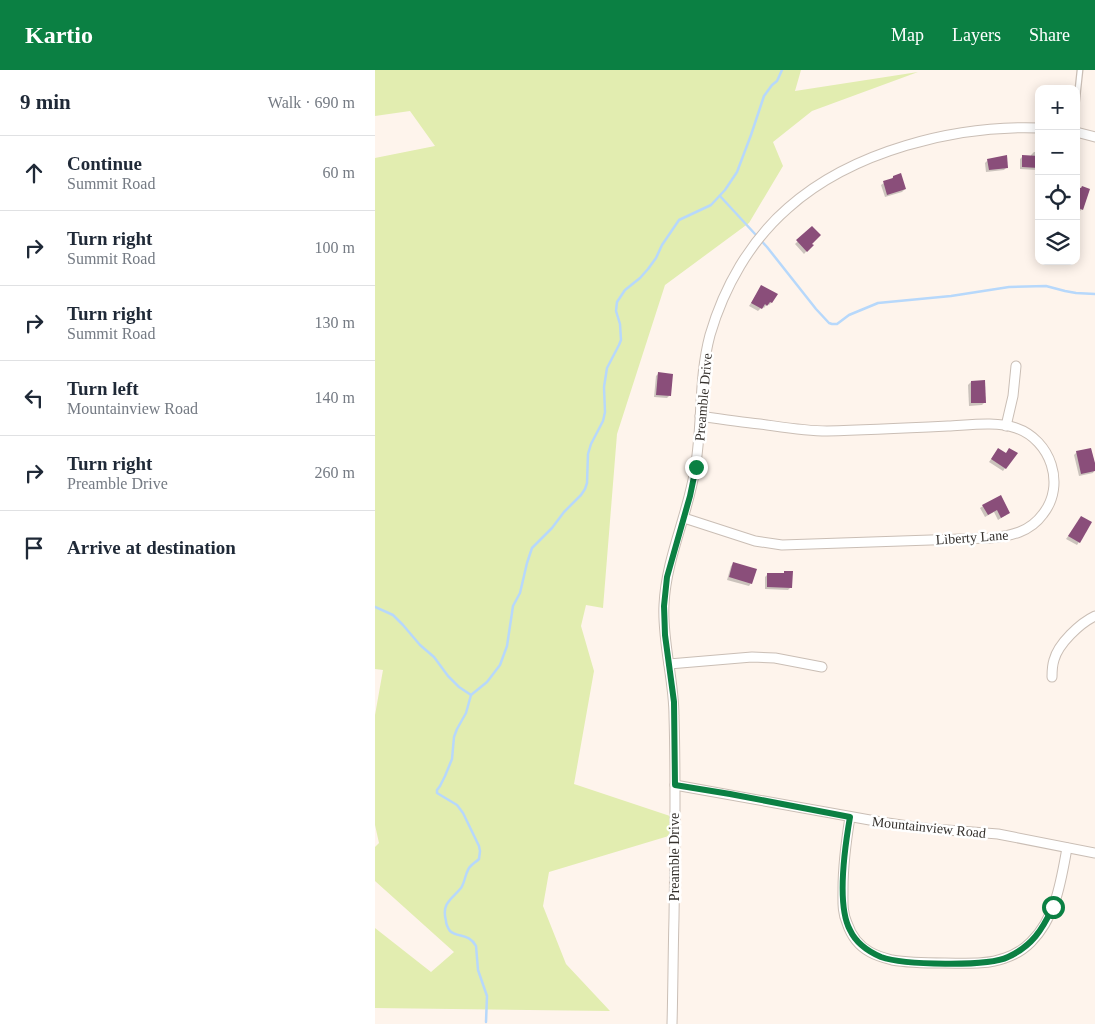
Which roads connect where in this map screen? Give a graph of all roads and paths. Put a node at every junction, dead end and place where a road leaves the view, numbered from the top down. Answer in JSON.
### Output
{"nodes":[{"id":1,"x":1080,"y":70,"type":"edge"},
{"id":2,"x":1078,"y":85,"type":"edge"},
{"id":3,"x":1035,"y":128,"type":"edge"},
{"id":4,"x":1080,"y":133,"type":"edge"},
{"id":5,"x":1095,"y":137,"type":"edge"},
{"id":6,"x":1016,"y":366,"type":"dead end"},
{"id":7,"x":700,"y":416,"type":"junction"},
{"id":8,"x":1006,"y":426,"type":"junction"},
{"id":9,"x":684,"y":518,"type":"junction"},
{"id":10,"x":1095,"y":616,"type":"edge"},
{"id":11,"x":669,"y":664,"type":"junction"},
{"id":12,"x":822,"y":667,"type":"dead end"},
{"id":13,"x":1052,"y":677,"type":"dead end"},
{"id":14,"x":675,"y":785,"type":"junction"},
{"id":15,"x":850,"y":817,"type":"junction"},
{"id":16,"x":1067,"y":848,"type":"junction"},
{"id":17,"x":1095,"y":853,"type":"edge"},
{"id":18,"x":672,"y":1024,"type":"edge"}],
"edges":[{"from":1,"to":2,"type":"lane"},
{"from":3,"to":7,"type":"street","name":"Preamble Drive"},
{"from":4,"to":5,"type":"street"},
{"from":6,"to":8,"type":"street"},
{"from":7,"to":8,"type":"street","name":"Liberty Lane"},
{"from":7,"to":9,"type":"street","name":"Preamble Drive"},
{"from":8,"to":9,"type":"street","name":"Liberty Lane"},
{"from":9,"to":11,"type":"street","name":"Preamble Drive"},
{"from":10,"to":13,"type":"street"},
{"from":11,"to":12,"type":"street"},
{"from":11,"to":14,"type":"street","name":"Preamble Drive"},
{"from":14,"to":15,"type":"street","name":"Mountainview Road"},
{"from":14,"to":18,"type":"street","name":"Preamble Drive"},
{"from":15,"to":16,"type":"street","name":"Mountainview Road"},
{"from":15,"to":16,"type":"street"},
{"from":16,"to":17,"type":"street","name":"Mountainview Road"}]}
